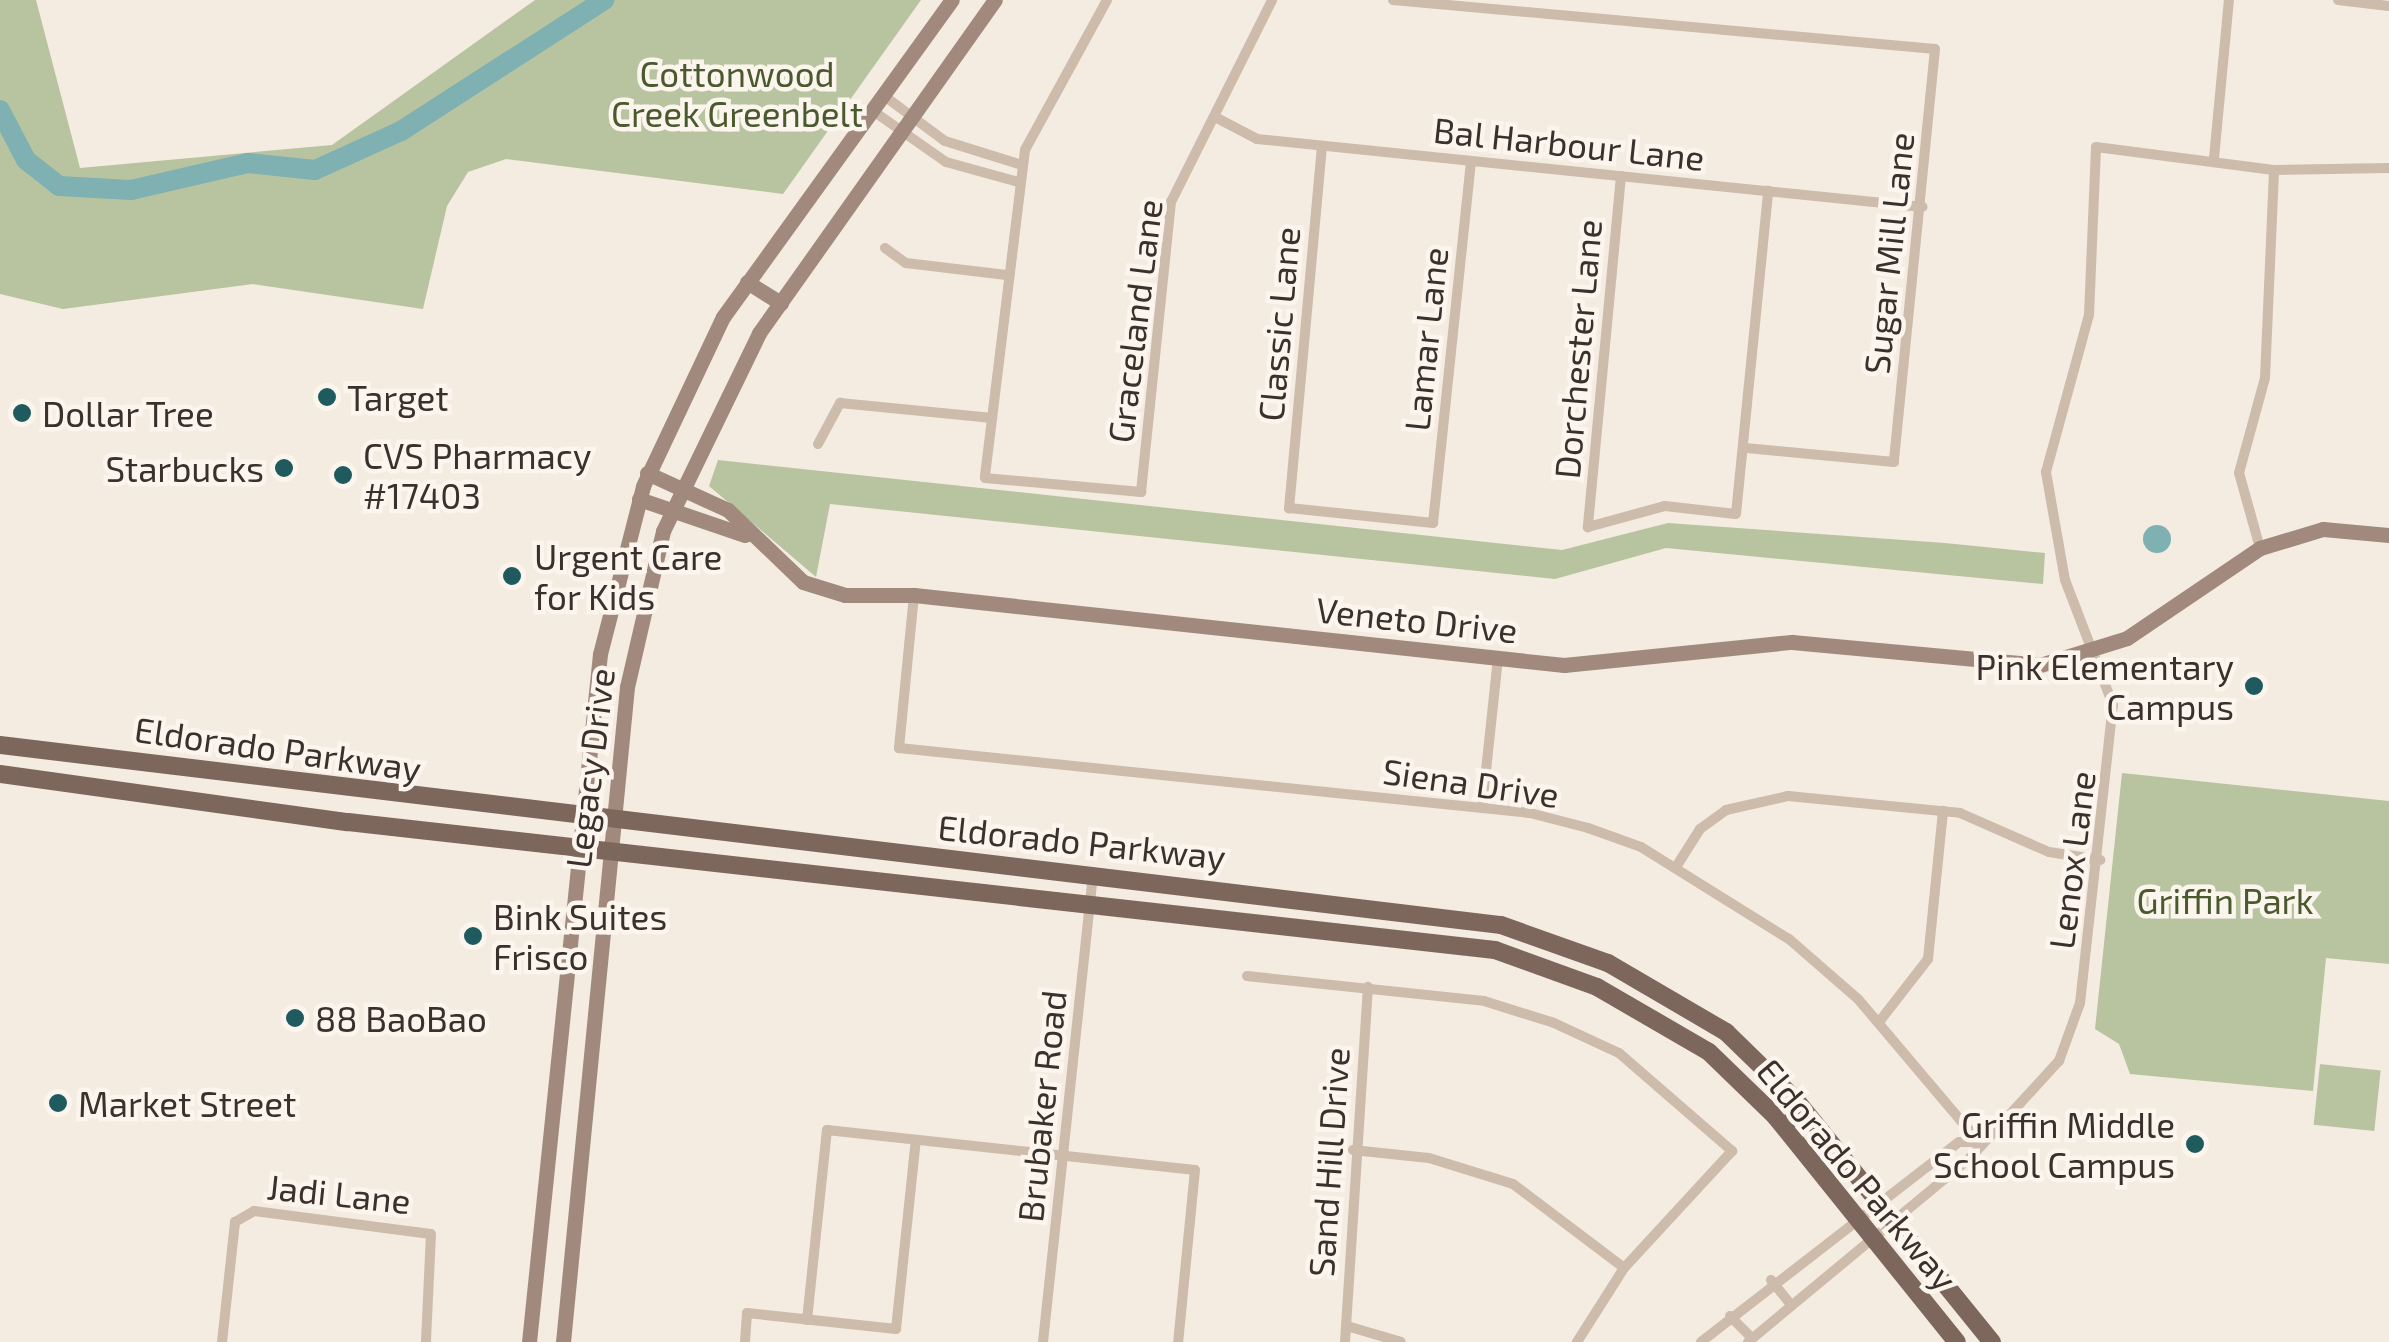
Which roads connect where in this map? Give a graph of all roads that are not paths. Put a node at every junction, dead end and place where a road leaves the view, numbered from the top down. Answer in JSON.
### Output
{"nodes":[{"id":1,"x":952,"y":0,"type":"edge"},
{"id":2,"x":995,"y":0,"type":"edge"},
{"id":3,"x":1106,"y":0,"type":"edge"},
{"id":4,"x":1272,"y":0,"type":"edge"},
{"id":5,"x":1393,"y":0,"type":"edge"},
{"id":6,"x":2229,"y":0,"type":"edge"},
{"id":7,"x":2338,"y":0,"type":"edge"},
{"id":8,"x":2389,"y":6,"type":"edge"},
{"id":9,"x":887,"y":98,"type":"junction"},
{"id":10,"x":876,"y":113,"type":"junction"},
{"id":11,"x":1215,"y":117,"type":"junction"},
{"id":12,"x":915,"y":120,"type":"junction"},
{"id":13,"x":905,"y":134,"type":"junction"},
{"id":14,"x":1322,"y":146,"type":"junction"},
{"id":15,"x":2214,"y":158,"type":"junction"},
{"id":16,"x":1471,"y":161,"type":"junction"},
{"id":17,"x":1022,"y":165,"type":"junction"},
{"id":18,"x":2389,"y":168,"type":"edge"},
{"id":19,"x":2274,"y":170,"type":"junction"},
{"id":20,"x":1621,"y":176,"type":"junction"},
{"id":21,"x":1018,"y":182,"type":"junction"},
{"id":22,"x":1768,"y":191,"type":"junction"},
{"id":23,"x":1922,"y":207,"type":"junction"},
{"id":24,"x":886,"y":248,"type":"dead end"},
{"id":25,"x":1006,"y":275,"type":"junction"},
{"id":26,"x":747,"y":282,"type":"junction"},
{"id":27,"x":781,"y":303,"type":"junction"},
{"id":28,"x":992,"y":418,"type":"junction"},
{"id":29,"x":818,"y":444,"type":"dead end"},
{"id":30,"x":1745,"y":448,"type":"junction"},
{"id":31,"x":647,"y":473,"type":"junction"},
{"id":32,"x":681,"y":487,"type":"junction"},
{"id":33,"x":639,"y":499,"type":"junction"},
{"id":34,"x":671,"y":510,"type":"junction"},
{"id":35,"x":1433,"y":524,"type":"joint"},
{"id":36,"x":745,"y":535,"type":"junction"},
{"id":37,"x":2389,"y":535,"type":"edge"},
{"id":38,"x":2260,"y":548,"type":"junction"},
{"id":39,"x":914,"y":595,"type":"junction"},
{"id":40,"x":2098,"y":649,"type":"junction"},
{"id":41,"x":1498,"y":658,"type":"junction"},
{"id":42,"x":19,"y":747,"type":"edge"},
{"id":43,"x":6,"y":774,"type":"edge"},
{"id":44,"x":34,"y":778,"type":"junction"},
{"id":45,"x":1482,"y":808,"type":"junction"},
{"id":46,"x":1944,"y":811,"type":"junction"},
{"id":47,"x":580,"y":820,"type":"junction"},
{"id":48,"x":611,"y":824,"type":"junction"},
{"id":49,"x":577,"y":848,"type":"junction"},
{"id":50,"x":608,"y":852,"type":"junction"},
{"id":51,"x":2100,"y":860,"type":"junction"},
{"id":52,"x":1676,"y":867,"type":"junction"},
{"id":53,"x":1093,"y":876,"type":"junction"},
{"id":54,"x":1091,"y":902,"type":"junction"},
{"id":55,"x":1246,"y":976,"type":"dead end"},
{"id":56,"x":1368,"y":986,"type":"junction"},
{"id":57,"x":1879,"y":1022,"type":"junction"},
{"id":58,"x":549,"y":1118,"type":"junction"},
{"id":59,"x":583,"y":1121,"type":"junction"},
{"id":60,"x":916,"y":1140,"type":"junction"},
{"id":61,"x":1979,"y":1142,"type":"junction"},
{"id":62,"x":1354,"y":1150,"type":"junction"},
{"id":63,"x":1064,"y":1155,"type":"junction"},
{"id":64,"x":1880,"y":1204,"type":"junction"},
{"id":65,"x":1859,"y":1218,"type":"junction"},
{"id":66,"x":1894,"y":1221,"type":"junction"},
{"id":67,"x":1874,"y":1238,"type":"junction"},
{"id":68,"x":1624,"y":1268,"type":"junction"},
{"id":69,"x":1771,"y":1280,"type":"junction"},
{"id":70,"x":1792,"y":1306,"type":"junction"},
{"id":71,"x":1730,"y":1316,"type":"junction"},
{"id":72,"x":807,"y":1320,"type":"junction"},
{"id":73,"x":1346,"y":1326,"type":"junction"},
{"id":74,"x":1750,"y":1340,"type":"edge"},
{"id":75,"x":222,"y":1342,"type":"edge"},
{"id":76,"x":426,"y":1342,"type":"edge"},
{"id":77,"x":529,"y":1342,"type":"edge"},
{"id":78,"x":563,"y":1342,"type":"edge"},
{"id":79,"x":745,"y":1342,"type":"edge"},
{"id":80,"x":1043,"y":1342,"type":"edge"},
{"id":81,"x":1178,"y":1342,"type":"edge"},
{"id":82,"x":1345,"y":1342,"type":"edge"},
{"id":83,"x":1401,"y":1342,"type":"edge"},
{"id":84,"x":1577,"y":1342,"type":"edge"},
{"id":85,"x":1702,"y":1342,"type":"edge"},
{"id":86,"x":1957,"y":1342,"type":"edge"},
{"id":87,"x":1992,"y":1342,"type":"edge"}],
"edges":[{"from":1,"to":9,"type":"main road","name":"Legacy Drive"},
{"from":2,"to":12,"type":"main road","name":"Legacy Drive"},
{"from":3,"to":17,"type":"street"},
{"from":4,"to":11,"type":"street","name":"Graceland Lane"},
{"from":5,"to":23,"type":"street","name":"Sugar Mill Lane"},
{"from":6,"to":15,"type":"street"},
{"from":7,"to":8,"type":"street"},
{"from":9,"to":10,"type":"main road","name":"Legacy Drive"},
{"from":9,"to":12,"type":"street"},
{"from":10,"to":13,"type":"street"},
{"from":10,"to":26,"type":"main road","name":"Legacy Drive"},
{"from":11,"to":14,"type":"street","name":"Bal Harbour Lane"},
{"from":11,"to":28,"type":"street","name":"Graceland Lane"},
{"from":12,"to":13,"type":"main road","name":"Legacy Drive"},
{"from":12,"to":17,"type":"street"},
{"from":13,"to":21,"type":"street"},
{"from":13,"to":27,"type":"main road","name":"Legacy Drive"},
{"from":14,"to":16,"type":"street","name":"Bal Harbour Lane"},
{"from":14,"to":35,"type":"street","name":"Classic Lane"},
{"from":15,"to":19,"type":"street"},
{"from":15,"to":40,"type":"street","name":"Lenox Lane"},
{"from":16,"to":20,"type":"street","name":"Bal Harbour Lane"},
{"from":16,"to":35,"type":"street","name":"Lamar Lane"},
{"from":17,"to":21,"type":"street"},
{"from":18,"to":19,"type":"street"},
{"from":19,"to":38,"type":"street"},
{"from":20,"to":22,"type":"street","name":"Bal Harbour Lane"},
{"from":20,"to":30,"type":"street","name":"Dorchester Lane"},
{"from":21,"to":25,"type":"street"},
{"from":22,"to":23,"type":"street","name":"Bal Harbour Lane"},
{"from":22,"to":30,"type":"street"},
{"from":23,"to":30,"type":"street","name":"Sugar Mill Lane"},
{"from":24,"to":25,"type":"street"},
{"from":25,"to":28,"type":"street"},
{"from":26,"to":27,"type":"main road"},
{"from":26,"to":31,"type":"main road","name":"Legacy Drive"},
{"from":27,"to":32,"type":"main road","name":"Legacy Drive"},
{"from":28,"to":29,"type":"street"},
{"from":31,"to":32,"type":"main road","name":"Veneto Drive"},
{"from":31,"to":33,"type":"main road","name":"Legacy Drive"},
{"from":32,"to":34,"type":"main road","name":"Legacy Drive"},
{"from":32,"to":36,"type":"main road","name":"Veneto Drive"},
{"from":33,"to":34,"type":"main road","name":"Veneto Drive"},
{"from":33,"to":47,"type":"main road","name":"Legacy Drive"},
{"from":34,"to":36,"type":"main road","name":"Veneto Drive"},
{"from":34,"to":48,"type":"main road","name":"Legacy Drive"},
{"from":36,"to":39,"type":"main road","name":"Veneto Drive"},
{"from":37,"to":38,"type":"main road","name":"Veneto Drive"},
{"from":38,"to":40,"type":"main road","name":"Veneto Drive"},
{"from":39,"to":41,"type":"main road","name":"Veneto Drive"},
{"from":39,"to":45,"type":"street","name":"Siena Drive"},
{"from":40,"to":41,"type":"main road","name":"Veneto Drive"},
{"from":40,"to":51,"type":"street","name":"Lenox Lane"},
{"from":41,"to":45,"type":"street"},
{"from":42,"to":43,"type":"main road"},
{"from":42,"to":44,"type":"main road"},
{"from":42,"to":47,"type":"main road","name":"Eldorado Parkway"},
{"from":43,"to":44,"type":"main road","name":"Eldorado Parkway"},
{"from":44,"to":49,"type":"main road","name":"Eldorado Parkway"},
{"from":45,"to":52,"type":"street","name":"Siena Drive"},
{"from":46,"to":51,"type":"street"},
{"from":46,"to":52,"type":"street"},
{"from":46,"to":57,"type":"street"},
{"from":47,"to":48,"type":"main road","name":"Eldorado Parkway"},
{"from":47,"to":49,"type":"main road","name":"Legacy Drive"},
{"from":48,"to":50,"type":"main road","name":"Legacy Drive"},
{"from":48,"to":53,"type":"main road","name":"Eldorado Parkway"},
{"from":49,"to":50,"type":"main road","name":"Eldorado Parkway"},
{"from":49,"to":58,"type":"main road","name":"Legacy Drive"},
{"from":50,"to":54,"type":"main road","name":"Eldorado Parkway"},
{"from":50,"to":59,"type":"main road","name":"Legacy Drive"},
{"from":51,"to":61,"type":"street","name":"Lenox Lane"},
{"from":52,"to":57,"type":"street","name":"Siena Drive"},
{"from":53,"to":54,"type":"street","name":"Brubaker Road"},
{"from":53,"to":64,"type":"main road","name":"Eldorado Parkway"},
{"from":54,"to":63,"type":"street","name":"Brubaker Road"},
{"from":54,"to":65,"type":"main road","name":"Eldorado Parkway"},
{"from":55,"to":56,"type":"street"},
{"from":56,"to":62,"type":"street","name":"Sand Hill Drive"},
{"from":56,"to":68,"type":"street"},
{"from":57,"to":61,"type":"street","name":"Siena Drive"},
{"from":58,"to":59,"type":"main road"},
{"from":58,"to":77,"type":"main road","name":"Legacy Drive"},
{"from":59,"to":78,"type":"main road","name":"Legacy Drive"},
{"from":60,"to":63,"type":"street"},
{"from":60,"to":72,"type":"street"},
{"from":60,"to":72,"type":"street"},
{"from":61,"to":64,"type":"street","name":"Lenox Lane"},
{"from":61,"to":66,"type":"street","name":"Lenox Lane"},
{"from":62,"to":68,"type":"street"},
{"from":62,"to":73,"type":"street","name":"Sand Hill Drive"},
{"from":63,"to":80,"type":"street","name":"Brubaker Road"},
{"from":63,"to":81,"type":"street"},
{"from":64,"to":65,"type":"street","name":"Lenox Lane"},
{"from":64,"to":66,"type":"main road","name":"Eldorado Parkway"},
{"from":65,"to":67,"type":"main road","name":"Eldorado Parkway"},
{"from":65,"to":69,"type":"street","name":"Lenox Lane"},
{"from":66,"to":67,"type":"street","name":"Lenox Lane"},
{"from":66,"to":87,"type":"main road","name":"Eldorado Parkway"},
{"from":67,"to":70,"type":"street","name":"Lenox Lane"},
{"from":67,"to":86,"type":"main road","name":"Eldorado Parkway"},
{"from":68,"to":84,"type":"street"},
{"from":69,"to":70,"type":"street"},
{"from":69,"to":71,"type":"street","name":"Lenox Lane"},
{"from":70,"to":74,"type":"street","name":"Lenox Lane"},
{"from":71,"to":74,"type":"street"},
{"from":71,"to":85,"type":"street","name":"Lenox Lane"},
{"from":72,"to":79,"type":"street"},
{"from":73,"to":82,"type":"street","name":"Sand Hill Drive"},
{"from":73,"to":83,"type":"street"},
{"from":75,"to":76,"type":"street","name":"Jadi Lane"}]}
